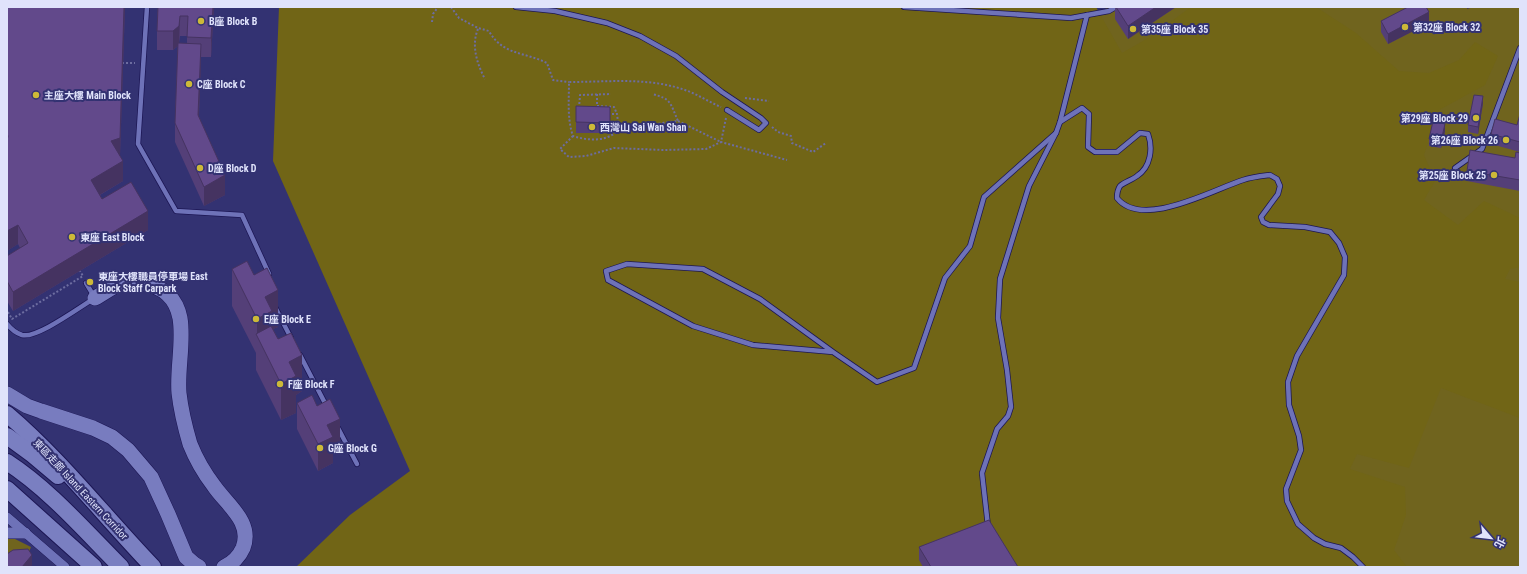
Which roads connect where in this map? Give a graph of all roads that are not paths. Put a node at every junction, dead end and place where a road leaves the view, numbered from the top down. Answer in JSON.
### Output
{"nodes":[{"id":1,"x":147,"y":7,"type":"edge"},
{"id":2,"x":516,"y":7,"type":"edge"},
{"id":3,"x":904,"y":7,"type":"edge"},
{"id":4,"x":1116,"y":7,"type":"edge"},
{"id":5,"x":1087,"y":15,"type":"junction"},
{"id":6,"x":1520,"y":48,"type":"edge"},
{"id":7,"x":727,"y":110,"type":"road end"},
{"id":8,"x":1060,"y":122,"type":"junction"},
{"id":9,"x":1056,"y":133,"type":"junction"},
{"id":10,"x":1455,"y":168,"type":"dead end"},
{"id":11,"x":272,"y":280,"type":"edge"},
{"id":12,"x":86,"y":282,"type":"dead end"},
{"id":13,"x":95,"y":298,"type":"junction"},
{"id":14,"x":271,"y":300,"type":"edge"},
{"id":15,"x":7,"y":324,"type":"edge"},
{"id":16,"x":293,"y":341,"type":"edge"},
{"id":17,"x":296,"y":348,"type":"edge"},
{"id":18,"x":833,"y":352,"type":"junction"},
{"id":19,"x":7,"y":394,"type":"edge"},
{"id":20,"x":328,"y":410,"type":"edge"},
{"id":21,"x":7,"y":414,"type":"edge"},
{"id":22,"x":336,"y":423,"type":"edge"},
{"id":23,"x":7,"y":436,"type":"edge"},
{"id":24,"x":7,"y":462,"type":"edge"},
{"id":25,"x":357,"y":464,"type":"dead end"},
{"id":26,"x":7,"y":489,"type":"edge"},
{"id":27,"x":7,"y":517,"type":"edge"},
{"id":28,"x":7,"y":525,"type":"edge"},
{"id":29,"x":7,"y":533,"type":"edge"},
{"id":30,"x":25,"y":533,"type":"junction"},
{"id":31,"x":989,"y":534,"type":"edge"},
{"id":32,"x":149,"y":563,"type":"edge"},
{"id":33,"x":65,"y":567,"type":"edge"},
{"id":34,"x":94,"y":567,"type":"edge"},
{"id":35,"x":121,"y":567,"type":"edge"},
{"id":36,"x":199,"y":567,"type":"edge"},
{"id":37,"x":224,"y":567,"type":"edge"},
{"id":38,"x":1362,"y":567,"type":"edge"}],
"edges":[{"from":1,"to":11,"type":"lane"},
{"from":2,"to":7,"type":"lane"},
{"from":3,"to":5,"type":"lane"},
{"from":4,"to":5,"type":"lane"},
{"from":5,"to":8,"type":"lane"},
{"from":6,"to":10,"type":"lane"},
{"from":8,"to":9,"type":"lane"},
{"from":8,"to":38,"type":"lane"},
{"from":9,"to":18,"type":"lane"},
{"from":9,"to":31,"type":"lane"},
{"from":12,"to":13,"type":"lane"},
{"from":13,"to":15,"type":"lane"},
{"from":13,"to":37,"type":"highway"},
{"from":14,"to":16,"type":"lane"},
{"from":17,"to":20,"type":"lane"},
{"from":18,"to":18,"type":"lane"},
{"from":19,"to":36,"type":"highway"},
{"from":21,"to":32,"type":"highway","name":"東區走廊 Island Eastern Corridor"},
{"from":22,"to":25,"type":"lane"},
{"from":23,"to":32,"type":"highway"},
{"from":24,"to":35,"type":"highway"},
{"from":26,"to":34,"type":"highway"},
{"from":27,"to":30,"type":"street"},
{"from":28,"to":30,"type":"street"},
{"from":29,"to":30,"type":"street"},
{"from":30,"to":33,"type":"street"}]}
